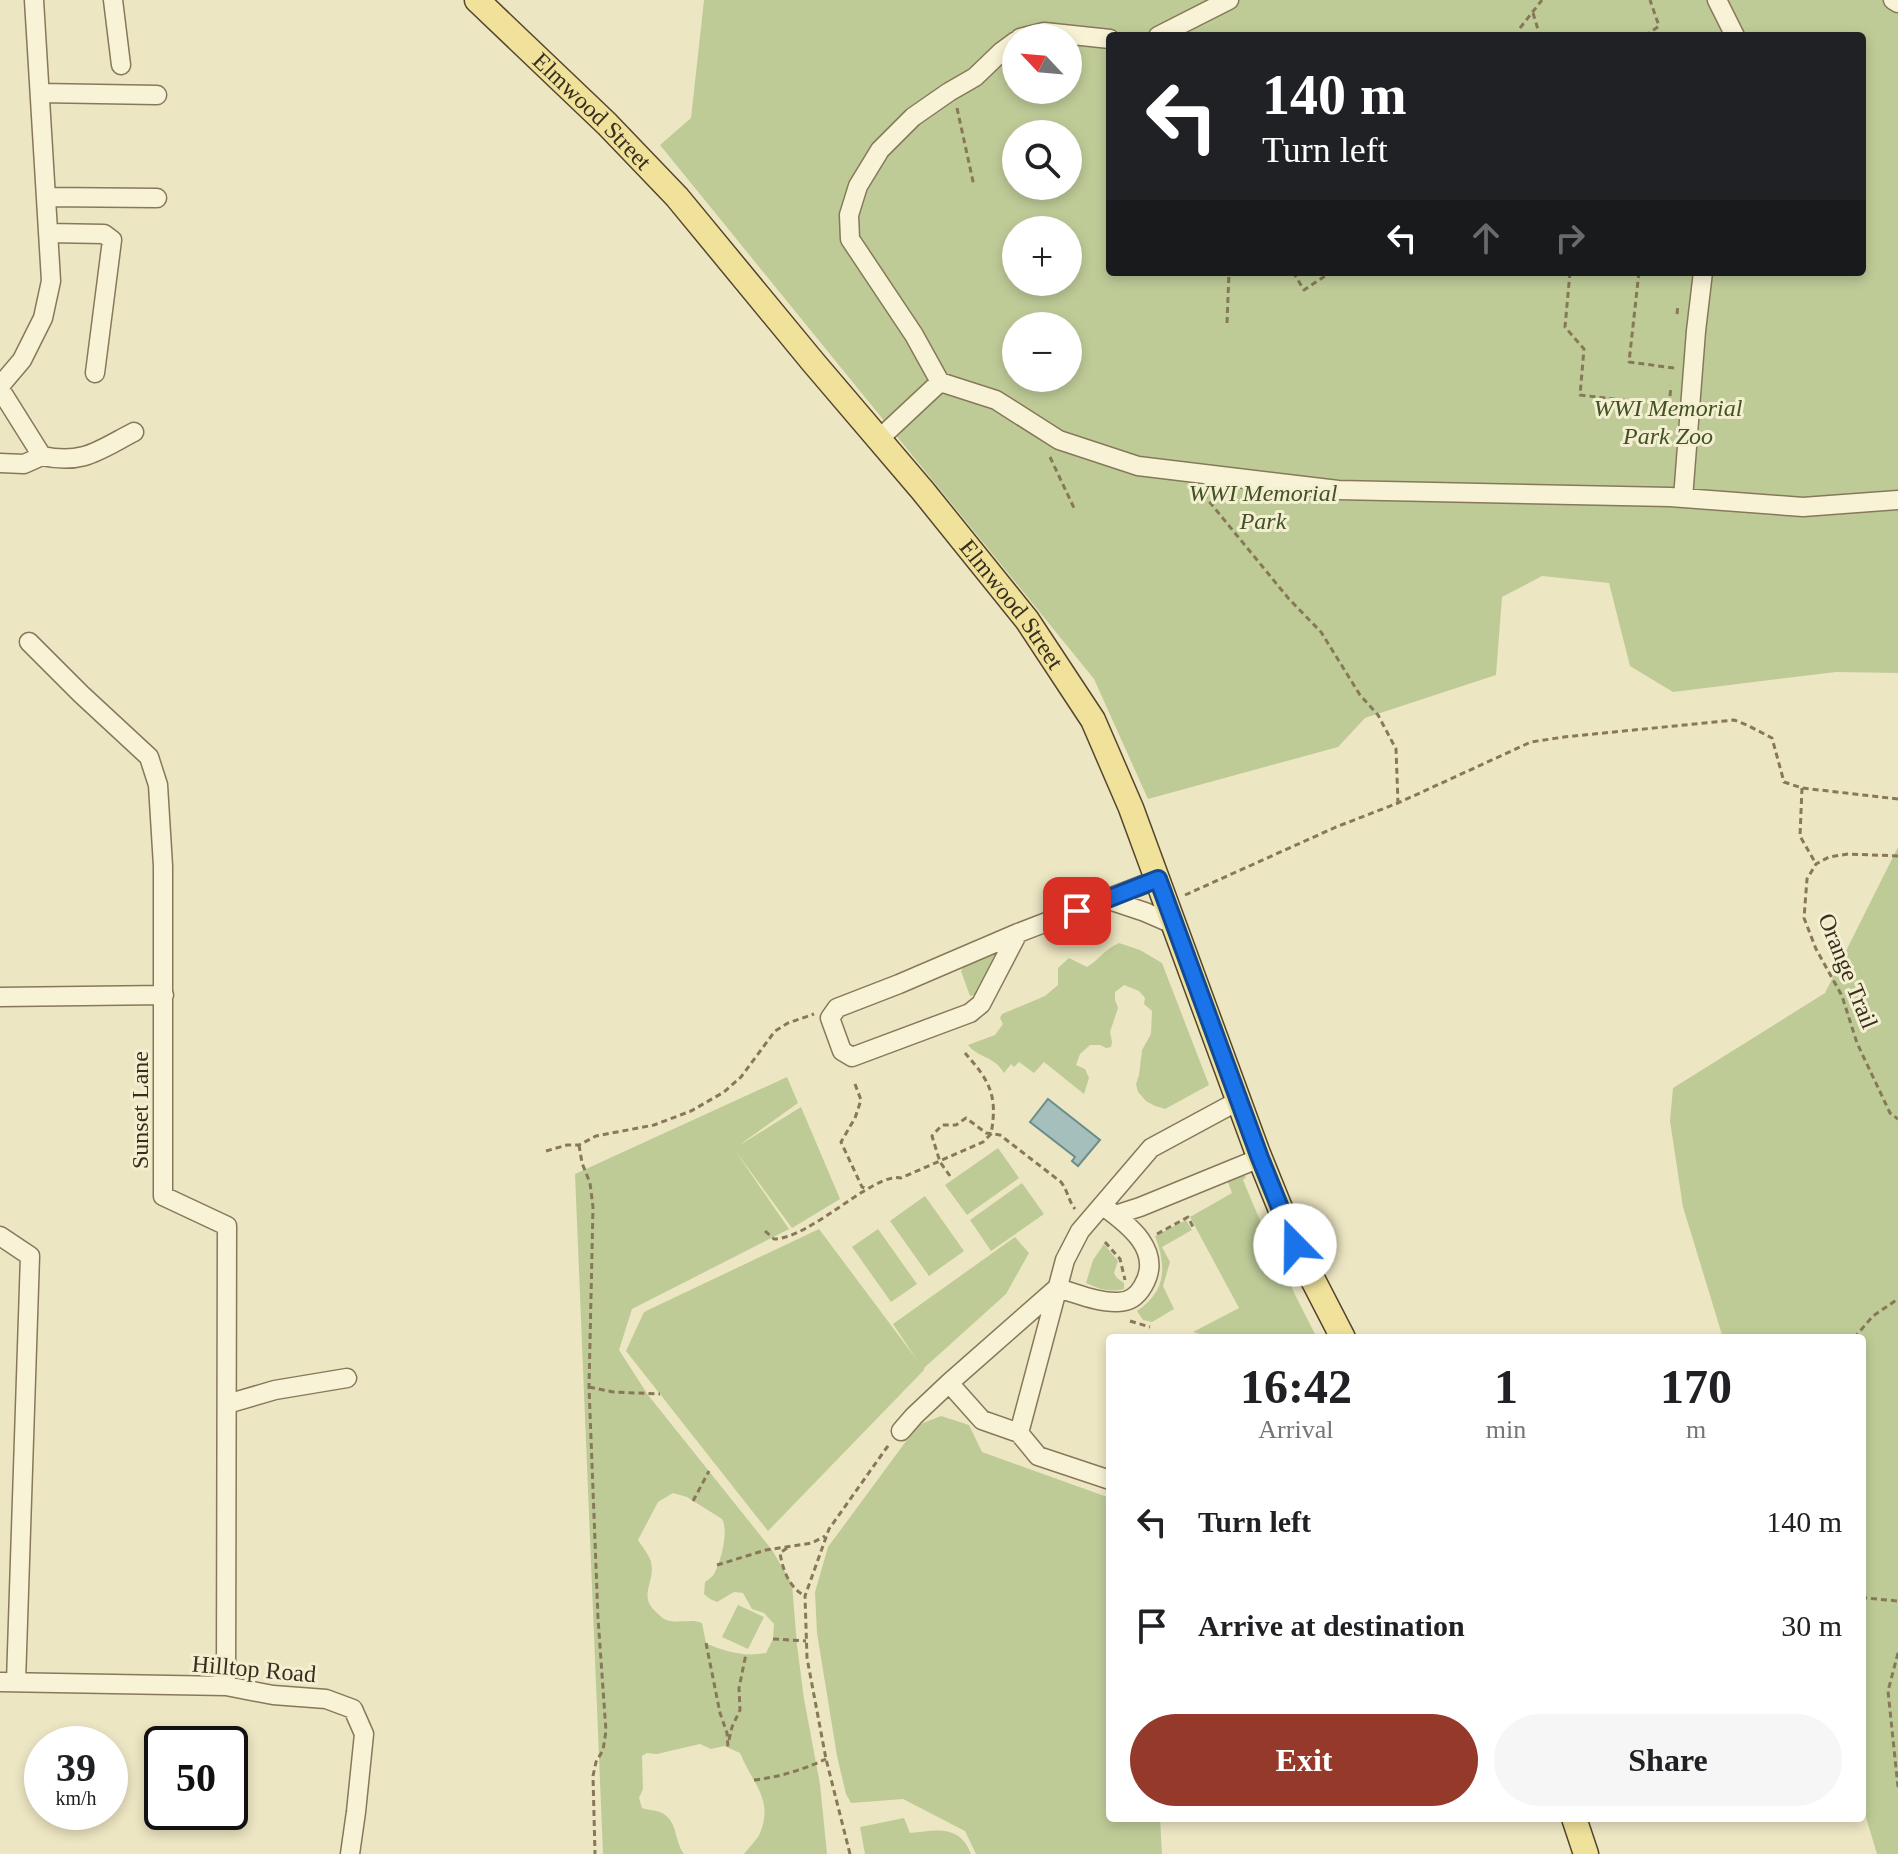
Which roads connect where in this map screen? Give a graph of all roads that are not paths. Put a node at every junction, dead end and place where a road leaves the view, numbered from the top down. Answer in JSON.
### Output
{"nodes":[{"id":1,"x":34,"y":0,"type":"edge"},
{"id":2,"x":113,"y":0,"type":"edge"},
{"id":3,"x":477,"y":0,"type":"edge"},
{"id":4,"x":1229,"y":0,"type":"edge"},
{"id":5,"x":1717,"y":0,"type":"edge"},
{"id":6,"x":1166,"y":32,"type":"edge"},
{"id":7,"x":1733,"y":32,"type":"edge"},
{"id":8,"x":1082,"y":36,"type":"edge"},
{"id":9,"x":1106,"y":39,"type":"edge"},
{"id":10,"x":1002,"y":51,"type":"edge"},
{"id":11,"x":121,"y":65,"type":"dead end"},
{"id":12,"x":40,"y":93,"type":"junction"},
{"id":13,"x":157,"y":95,"type":"dead end"},
{"id":14,"x":46,"y":197,"type":"junction"},
{"id":15,"x":157,"y":198,"type":"dead end"},
{"id":16,"x":48,"y":233,"type":"junction"},
{"id":17,"x":1703,"y":276,"type":"edge"},
{"id":18,"x":95,"y":373,"type":"dead end"},
{"id":19,"x":940,"y":382,"type":"junction"},
{"id":20,"x":0,"y":387,"type":"edge"},
{"id":21,"x":134,"y":432,"type":"dead end"},
{"id":22,"x":879,"y":439,"type":"junction"},
{"id":23,"x":42,"y":456,"type":"junction"},
{"id":24,"x":0,"y":463,"type":"edge"},
{"id":25,"x":1683,"y":498,"type":"junction"},
{"id":26,"x":1898,"y":500,"type":"edge"},
{"id":27,"x":29,"y":642,"type":"dead end"},
{"id":28,"x":1158,"y":879,"type":"junction"},
{"id":29,"x":1106,"y":899,"type":"junction"},
{"id":30,"x":1171,"y":914,"type":"junction"},
{"id":31,"x":1018,"y":933,"type":"junction"},
{"id":32,"x":164,"y":995,"type":"junction"},
{"id":33,"x":0,"y":997,"type":"edge"},
{"id":34,"x":1238,"y":1101,"type":"junction"},
{"id":35,"x":1260,"y":1158,"type":"junction"},
{"id":36,"x":1109,"y":1210,"type":"junction"},
{"id":37,"x":0,"y":1236,"type":"edge"},
{"id":38,"x":1057,"y":1288,"type":"junction"},
{"id":39,"x":1341,"y":1334,"type":"edge"},
{"id":40,"x":347,"y":1378,"type":"dead end"},
{"id":41,"x":949,"y":1383,"type":"junction"},
{"id":42,"x":227,"y":1404,"type":"junction"},
{"id":43,"x":901,"y":1431,"type":"road end"},
{"id":44,"x":1019,"y":1433,"type":"junction"},
{"id":45,"x":1106,"y":1479,"type":"edge"},
{"id":46,"x":8,"y":1682,"type":"edge"},
{"id":47,"x":226,"y":1686,"type":"junction"},
{"id":48,"x":1575,"y":1822,"type":"edge"},
{"id":49,"x":350,"y":1854,"type":"edge"},
{"id":50,"x":1586,"y":1854,"type":"edge"}],
"edges":[{"from":1,"to":12,"type":"street"},
{"from":2,"to":11,"type":"street"},
{"from":3,"to":22,"type":"main road","name":"Elmwood Street"},
{"from":4,"to":6,"type":"street"},
{"from":5,"to":7,"type":"street"},
{"from":8,"to":9,"type":"street"},
{"from":10,"to":19,"type":"street"},
{"from":12,"to":13,"type":"street"},
{"from":12,"to":14,"type":"street"},
{"from":14,"to":15,"type":"street"},
{"from":14,"to":16,"type":"street"},
{"from":16,"to":18,"type":"street"},
{"from":16,"to":20,"type":"street"},
{"from":17,"to":25,"type":"street"},
{"from":19,"to":22,"type":"street"},
{"from":19,"to":25,"type":"street"},
{"from":20,"to":23,"type":"street"},
{"from":21,"to":23,"type":"street"},
{"from":22,"to":28,"type":"main road","name":"Elmwood Street"},
{"from":23,"to":24,"type":"street"},
{"from":25,"to":26,"type":"street"},
{"from":27,"to":32,"type":"street","name":"Sunset Lane"},
{"from":28,"to":29,"type":"street"},
{"from":28,"to":30,"type":"main road","name":"Elmwood Street"},
{"from":29,"to":30,"type":"street"},
{"from":29,"to":31,"type":"street"},
{"from":30,"to":34,"type":"main road","name":"Elmwood Street"},
{"from":31,"to":31,"type":"street"},
{"from":32,"to":33,"type":"street"},
{"from":32,"to":42,"type":"street","name":"Sunset Lane"},
{"from":34,"to":35,"type":"main road","name":"Elmwood Street"},
{"from":34,"to":36,"type":"street"},
{"from":35,"to":36,"type":"street"},
{"from":35,"to":39,"type":"main road","name":"Elmwood Street"},
{"from":36,"to":38,"type":"street"},
{"from":36,"to":38,"type":"street"},
{"from":37,"to":46,"type":"street"},
{"from":38,"to":41,"type":"street"},
{"from":38,"to":44,"type":"street"},
{"from":40,"to":42,"type":"street"},
{"from":41,"to":43,"type":"street"},
{"from":41,"to":44,"type":"street"},
{"from":42,"to":47,"type":"street","name":"Sunset Lane"},
{"from":44,"to":45,"type":"street"},
{"from":46,"to":47,"type":"street","name":"Hilltop Road"},
{"from":47,"to":49,"type":"street","name":"Hilltop Road"},
{"from":48,"to":50,"type":"main road"}]}
